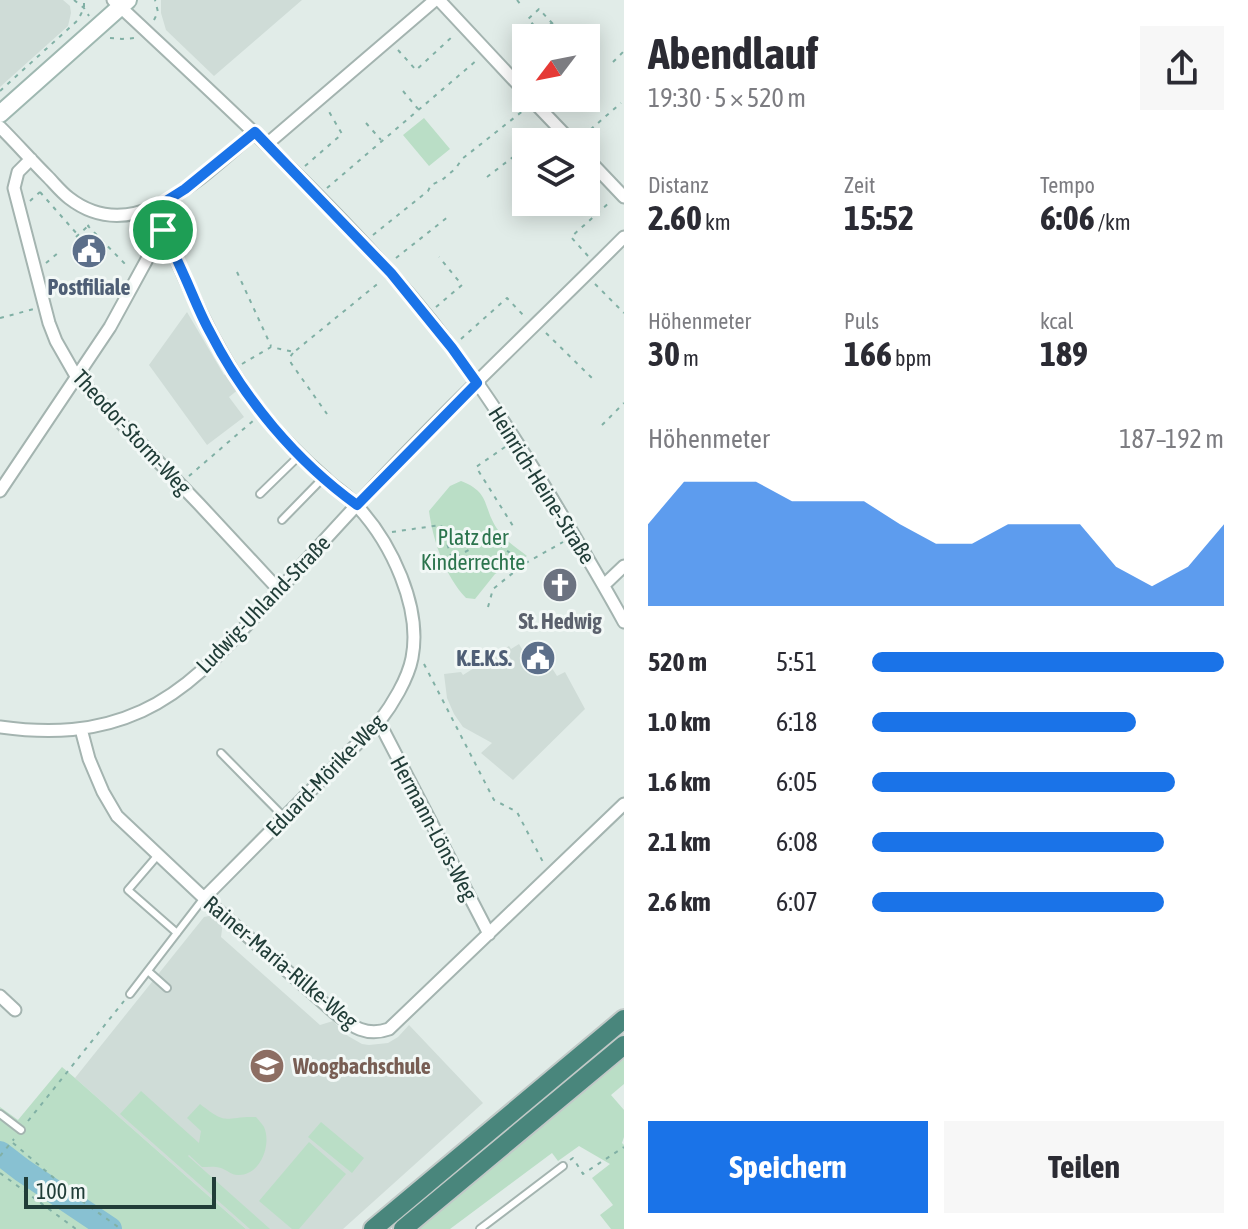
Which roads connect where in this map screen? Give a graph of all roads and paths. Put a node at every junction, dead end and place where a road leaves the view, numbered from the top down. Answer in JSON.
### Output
{"nodes":[{"id":1,"x":74,"y":0,"type":"edge"},
{"id":2,"x":84,"y":0,"type":"edge"},
{"id":3,"x":155,"y":0,"type":"edge"},
{"id":4,"x":437,"y":0,"type":"edge"},
{"id":5,"x":517,"y":0,"type":"edge"},
{"id":6,"x":120,"y":2,"type":"edge"},
{"id":7,"x":521,"y":5,"type":"dead end"},
{"id":8,"x":84,"y":8,"type":"junction"},
{"id":9,"x":154,"y":21,"type":"dead end"},
{"id":10,"x":552,"y":23,"type":"edge"},
{"id":11,"x":533,"y":24,"type":"edge"},
{"id":12,"x":464,"y":26,"type":"junction"},
{"id":13,"x":108,"y":37,"type":"dead end"},
{"id":14,"x":135,"y":39,"type":"dead end"},
{"id":15,"x":389,"y":40,"type":"junction"},
{"id":16,"x":487,"y":51,"type":"junction"},
{"id":17,"x":624,"y":51,"type":"edge"},
{"id":18,"x":512,"y":60,"type":"edge"},
{"id":19,"x":613,"y":62,"type":"dead end"},
{"id":20,"x":503,"y":68,"type":"junction"},
{"id":21,"x":512,"y":78,"type":"edge"},
{"id":22,"x":0,"y":91,"type":"edge"},
{"id":23,"x":403,"y":91,"type":"dead end"},
{"id":24,"x":319,"y":100,"type":"junction"},
{"id":25,"x":621,"y":103,"type":"dead end"},
{"id":26,"x":419,"y":109,"type":"junction"},
{"id":27,"x":514,"y":112,"type":"edge"},
{"id":28,"x":543,"y":112,"type":"edge"},
{"id":29,"x":559,"y":112,"type":"edge"},
{"id":30,"x":0,"y":114,"type":"edge"},
{"id":31,"x":552,"y":121,"type":"junction"},
{"id":32,"x":366,"y":123,"type":"dead end"},
{"id":33,"x":0,"y":127,"type":"edge"},
{"id":34,"x":546,"y":128,"type":"edge"},
{"id":35,"x":559,"y":128,"type":"edge"},
{"id":36,"x":591,"y":128,"type":"edge"},
{"id":37,"x":255,"y":132,"type":"junction"},
{"id":38,"x":381,"y":141,"type":"junction"},
{"id":39,"x":267,"y":144,"type":"junction"},
{"id":40,"x":512,"y":158,"type":"edge"},
{"id":41,"x":31,"y":159,"type":"junction"},
{"id":42,"x":600,"y":172,"type":"edge"},
{"id":43,"x":295,"y":174,"type":"junction"},
{"id":44,"x":487,"y":177,"type":"dead end"},
{"id":45,"x":52,"y":181,"type":"junction"},
{"id":46,"x":40,"y":192,"type":"junction"},
{"id":47,"x":622,"y":195,"type":"edge"},
{"id":48,"x":318,"y":196,"type":"junction"},
{"id":49,"x":18,"y":206,"type":"junction"},
{"id":50,"x":155,"y":208,"type":"junction"},
{"id":51,"x":98,"y":213,"type":"junction"},
{"id":52,"x":449,"y":216,"type":"dead end"},
{"id":53,"x":88,"y":226,"type":"junction"},
{"id":54,"x":163,"y":230,"type":"junction"},
{"id":55,"x":624,"y":237,"type":"edge"},
{"id":56,"x":363,"y":244,"type":"junction"},
{"id":57,"x":439,"y":257,"type":"dead end"},
{"id":58,"x":596,"y":265,"type":"junction"},
{"id":59,"x":388,"y":270,"type":"junction"},
{"id":60,"x":139,"y":272,"type":"junction"},
{"id":61,"x":237,"y":272,"type":"dead end"},
{"id":62,"x":586,"y":275,"type":"junction"},
{"id":63,"x":44,"y":306,"type":"junction"},
{"id":64,"x":624,"y":313,"type":"edge"},
{"id":65,"x":425,"y":315,"type":"junction"},
{"id":66,"x":0,"y":318,"type":"edge"},
{"id":67,"x":535,"y":325,"type":"junction"},
{"id":68,"x":271,"y":347,"type":"junction"},
{"id":69,"x":452,"y":348,"type":"junction"},
{"id":70,"x":294,"y":352,"type":"junction"},
{"id":71,"x":233,"y":370,"type":"junction"},
{"id":72,"x":76,"y":376,"type":"junction"},
{"id":73,"x":595,"y":381,"type":"dead end"},
{"id":74,"x":477,"y":383,"type":"junction"},
{"id":75,"x":624,"y":403,"type":"edge"},
{"id":76,"x":262,"y":413,"type":"junction"},
{"id":77,"x":327,"y":414,"type":"dead end"},
{"id":78,"x":602,"y":425,"type":"dead end"},
{"id":79,"x":516,"y":439,"type":"junction"},
{"id":80,"x":300,"y":455,"type":"junction"},
{"id":81,"x":324,"y":477,"type":"junction"},
{"id":82,"x":179,"y":484,"type":"junction"},
{"id":83,"x":0,"y":491,"type":"edge"},
{"id":84,"x":260,"y":494,"type":"dead end"},
{"id":85,"x":357,"y":505,"type":"junction"},
{"id":86,"x":282,"y":520,"type":"dead end"},
{"id":87,"x":513,"y":526,"type":"dead end"},
{"id":88,"x":379,"y":534,"type":"junction"},
{"id":89,"x":575,"y":536,"type":"junction"},
{"id":90,"x":524,"y":564,"type":"junction"},
{"id":91,"x":624,"y":566,"type":"edge"},
{"id":92,"x":604,"y":585,"type":"junction"},
{"id":93,"x":279,"y":590,"type":"junction"},
{"id":94,"x":488,"y":607,"type":"dead end"},
{"id":95,"x":624,"y":622,"type":"edge"},
{"id":96,"x":423,"y":661,"type":"dead end"},
{"id":97,"x":379,"y":722,"type":"junction"},
{"id":98,"x":0,"y":727,"type":"edge"},
{"id":99,"x":81,"y":729,"type":"junction"},
{"id":100,"x":221,"y":753,"type":"dead end"},
{"id":101,"x":624,"y":804,"type":"edge"},
{"id":102,"x":284,"y":817,"type":"junction"},
{"id":103,"x":158,"y":855,"type":"junction"},
{"id":104,"x":550,"y":876,"type":"junction"},
{"id":105,"x":204,"y":898,"type":"junction"},
{"id":106,"x":177,"y":933,"type":"junction"},
{"id":107,"x":489,"y":934,"type":"junction"},
{"id":108,"x":148,"y":971,"type":"junction"},
{"id":109,"x":167,"y":988,"type":"dead end"},
{"id":110,"x":130,"y":994,"type":"joint"},
{"id":111,"x":0,"y":996,"type":"edge"},
{"id":112,"x":15,"y":1010,"type":"dead end"},
{"id":113,"x":624,"y":1019,"type":"edge"},
{"id":114,"x":624,"y":1045,"type":"edge"},
{"id":115,"x":0,"y":1114,"type":"edge"},
{"id":116,"x":21,"y":1130,"type":"junction"},
{"id":117,"x":11,"y":1143,"type":"junction"},
{"id":118,"x":624,"y":1147,"type":"edge"},
{"id":119,"x":0,"y":1156,"type":"edge"},
{"id":120,"x":563,"y":1166,"type":"joint"},
{"id":121,"x":0,"y":1173,"type":"edge"},
{"id":122,"x":76,"y":1229,"type":"edge"},
{"id":123,"x":121,"y":1229,"type":"edge"},
{"id":124,"x":373,"y":1229,"type":"edge"},
{"id":125,"x":403,"y":1229,"type":"edge"},
{"id":126,"x":480,"y":1229,"type":"edge"}],
"edges":[{"from":1,"to":8,"type":"path"},
{"from":2,"to":8,"type":"path"},
{"from":3,"to":9,"type":"path"},
{"from":4,"to":12,"type":"street"},
{"from":4,"to":15,"type":"street"},
{"from":5,"to":7,"type":"path"},
{"from":6,"to":30,"type":"main road"},
{"from":6,"to":37,"type":"street","name":"Heinrich-Heine-Straße"},
{"from":8,"to":22,"type":"path"},
{"from":10,"to":11,"type":"path"},
{"from":12,"to":15,"type":"path"},
{"from":12,"to":16,"type":"street"},
{"from":13,"to":14,"type":"path"},
{"from":15,"to":24,"type":"street"},
{"from":16,"to":20,"type":"street"},
{"from":16,"to":26,"type":"path"},
{"from":17,"to":19,"type":"path"},
{"from":18,"to":20,"type":"path"},
{"from":20,"to":21,"type":"street"},
{"from":23,"to":26,"type":"path"},
{"from":24,"to":39,"type":"street"},
{"from":24,"to":43,"type":"path"},
{"from":25,"to":36,"type":"path"},
{"from":26,"to":38,"type":"path"},
{"from":27,"to":56,"type":"path"},
{"from":28,"to":31,"type":"street"},
{"from":29,"to":31,"type":"path"},
{"from":31,"to":34,"type":"path"},
{"from":31,"to":35,"type":"street"},
{"from":32,"to":38,"type":"path"},
{"from":33,"to":41,"type":"street"},
{"from":37,"to":39,"type":"street","name":"Heinrich-Heine-Straße"},
{"from":37,"to":50,"type":"street"},
{"from":38,"to":48,"type":"path"},
{"from":39,"to":43,"type":"street","name":"Heinrich-Heine-Straße"},
{"from":40,"to":44,"type":"path"},
{"from":41,"to":45,"type":"street"},
{"from":41,"to":49,"type":"street","name":"Theodor-Storm-Weg"},
{"from":42,"to":47,"type":"street"},
{"from":43,"to":48,"type":"street","name":"Heinrich-Heine-Straße"},
{"from":45,"to":46,"type":"path"},
{"from":45,"to":51,"type":"street"},
{"from":46,"to":49,"type":"path"},
{"from":46,"to":53,"type":"path"},
{"from":47,"to":58,"type":"path"},
{"from":48,"to":56,"type":"street","name":"Heinrich-Heine-Straße"},
{"from":49,"to":63,"type":"street","name":"Theodor-Storm-Weg"},
{"from":50,"to":51,"type":"street"},
{"from":50,"to":54,"type":"street","name":"Eduard-Mörike-Weg"},
{"from":51,"to":53,"type":"path"},
{"from":52,"to":59,"type":"path"},
{"from":53,"to":60,"type":"path"},
{"from":54,"to":60,"type":"street"},
{"from":54,"to":71,"type":"street","name":"Eduard-Mörike-Weg"},
{"from":55,"to":58,"type":"street","name":"Ludwig-Uhland-Straße"},
{"from":56,"to":59,"type":"street","name":"Heinrich-Heine-Straße"},
{"from":57,"to":65,"type":"path"},
{"from":58,"to":62,"type":"street","name":"Ludwig-Uhland-Straße"},
{"from":59,"to":65,"type":"street","name":"Heinrich-Heine-Straße"},
{"from":59,"to":70,"type":"path"},
{"from":60,"to":72,"type":"street"},
{"from":61,"to":68,"type":"path"},
{"from":62,"to":64,"type":"path"},
{"from":62,"to":67,"type":"street","name":"Ludwig-Uhland-Straße"},
{"from":63,"to":66,"type":"path"},
{"from":63,"to":72,"type":"street","name":"Theodor-Storm-Weg"},
{"from":65,"to":69,"type":"street","name":"Heinrich-Heine-Straße"},
{"from":67,"to":69,"type":"path"},
{"from":67,"to":73,"type":"path"},
{"from":67,"to":74,"type":"street","name":"Ludwig-Uhland-Straße"},
{"from":68,"to":70,"type":"path"},
{"from":68,"to":71,"type":"path"},
{"from":69,"to":74,"type":"street","name":"Heinrich-Heine-Straße"},
{"from":70,"to":77,"type":"path"},
{"from":71,"to":76,"type":"street","name":"Eduard-Mörike-Weg"},
{"from":72,"to":82,"type":"street","name":"Theodor-Storm-Weg"},
{"from":72,"to":83,"type":"street"},
{"from":74,"to":79,"type":"street","name":"Heinrich-Heine-Straße"},
{"from":74,"to":85,"type":"street","name":"Ludwig-Uhland-Straße"},
{"from":75,"to":78,"type":"path"},
{"from":76,"to":80,"type":"street","name":"Eduard-Mörike-Weg"},
{"from":76,"to":82,"type":"path"},
{"from":79,"to":87,"type":"path"},
{"from":79,"to":89,"type":"street","name":"Heinrich-Heine-Straße"},
{"from":80,"to":81,"type":"street","name":"Eduard-Mörike-Weg"},
{"from":80,"to":84,"type":"lane"},
{"from":81,"to":85,"type":"street","name":"Eduard-Mörike-Weg"},
{"from":81,"to":86,"type":"lane"},
{"from":82,"to":93,"type":"street","name":"Theodor-Storm-Weg"},
{"from":85,"to":88,"type":"street","name":"Eduard-Mörike-Weg"},
{"from":85,"to":93,"type":"street","name":"Ludwig-Uhland-Straße"},
{"from":88,"to":90,"type":"path"},
{"from":88,"to":97,"type":"street","name":"Eduard-Mörike-Weg"},
{"from":89,"to":90,"type":"path"},
{"from":89,"to":92,"type":"street","name":"Heinrich-Heine-Straße"},
{"from":90,"to":94,"type":"path"},
{"from":91,"to":92,"type":"street"},
{"from":92,"to":95,"type":"street","name":"Heinrich-Heine-Straße"},
{"from":93,"to":99,"type":"street","name":"Ludwig-Uhland-Straße"},
{"from":96,"to":104,"type":"path"},
{"from":97,"to":102,"type":"street","name":"Eduard-Mörike-Weg"},
{"from":97,"to":107,"type":"street","name":"Hermann-Löns-Weg"},
{"from":98,"to":99,"type":"street","name":"Ludwig-Uhland-Straße"},
{"from":99,"to":103,"type":"street","name":"Rainer-Maria-Rilke-Weg"},
{"from":100,"to":102,"type":"lane"},
{"from":101,"to":104,"type":"street","name":"Rainer-Maria-Rilke-Weg"},
{"from":102,"to":105,"type":"street","name":"Eduard-Mörike-Weg"},
{"from":103,"to":105,"type":"street","name":"Rainer-Maria-Rilke-Weg"},
{"from":103,"to":106,"type":"lane"},
{"from":104,"to":107,"type":"street","name":"Rainer-Maria-Rilke-Weg"},
{"from":105,"to":106,"type":"lane"},
{"from":105,"to":107,"type":"street","name":"Rainer-Maria-Rilke-Weg"},
{"from":106,"to":108,"type":"lane"},
{"from":108,"to":109,"type":"lane"},
{"from":108,"to":110,"type":"lane"},
{"from":110,"to":116,"type":"path"},
{"from":111,"to":112,"type":"street"},
{"from":113,"to":124,"type":"highway"},
{"from":114,"to":125,"type":"highway"},
{"from":115,"to":116,"type":"lane"},
{"from":116,"to":117,"type":"path"},
{"from":117,"to":119,"type":"path"},
{"from":117,"to":123,"type":"path"},
{"from":118,"to":120,"type":"path"},
{"from":120,"to":126,"type":"lane"},
{"from":121,"to":122,"type":"path"}]}
